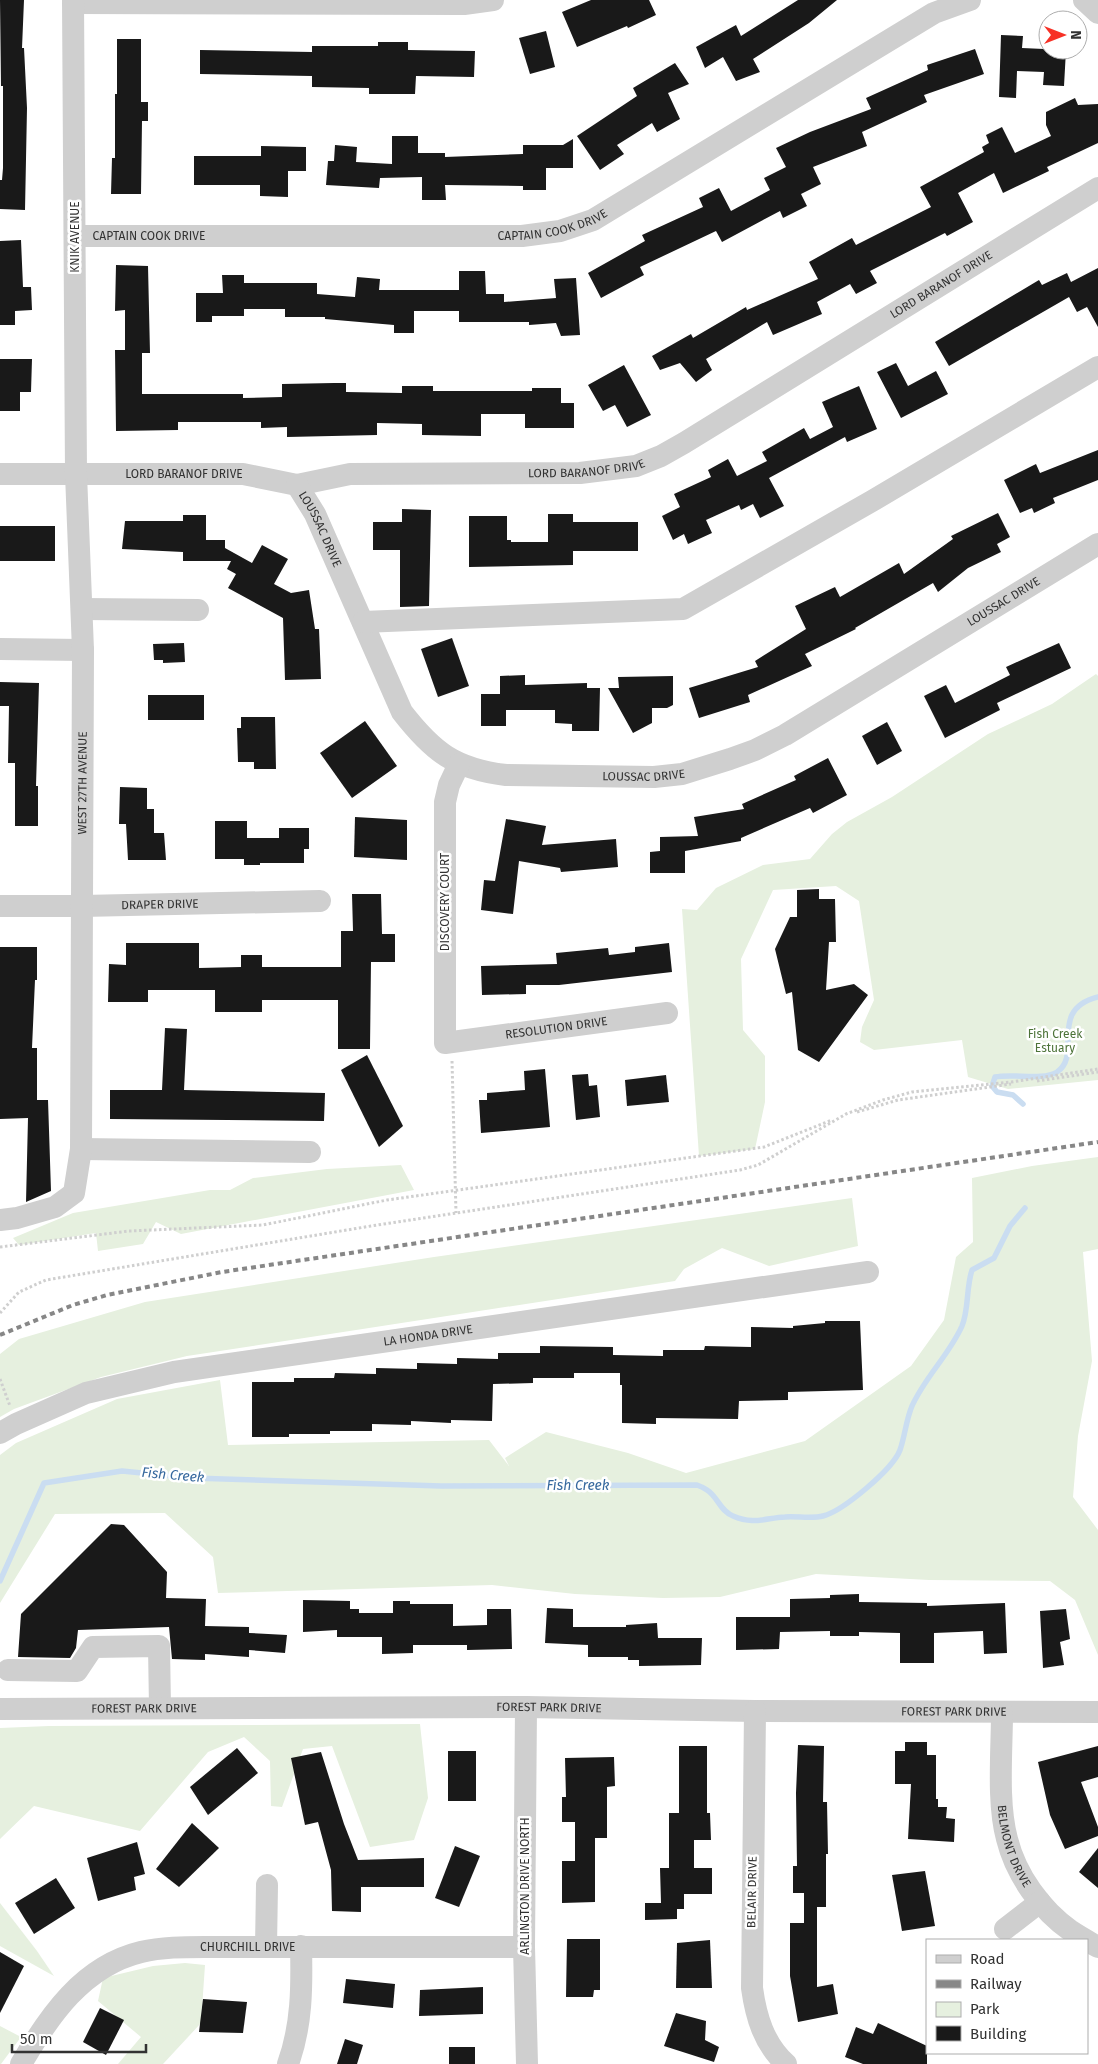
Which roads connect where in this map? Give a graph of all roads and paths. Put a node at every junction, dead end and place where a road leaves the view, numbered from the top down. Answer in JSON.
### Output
{"nodes":[{"id":1,"x":493,"y":0,"type":"edge"},
{"id":2,"x":970,"y":0,"type":"edge"},
{"id":3,"x":1084,"y":0,"type":"edge"},
{"id":4,"x":73,"y":2,"type":"edge"},
{"id":5,"x":1098,"y":13,"type":"edge"},
{"id":6,"x":1098,"y":188,"type":"edge"},
{"id":7,"x":75,"y":236,"type":"junction"},
{"id":8,"x":1098,"y":367,"type":"edge"},
{"id":9,"x":0,"y":474,"type":"edge"},
{"id":10,"x":76,"y":474,"type":"junction"},
{"id":11,"x":296,"y":484,"type":"junction"},
{"id":12,"x":1098,"y":544,"type":"edge"},
{"id":13,"x":82,"y":609,"type":"junction"},
{"id":14,"x":198,"y":610,"type":"dead end"},
{"id":15,"x":363,"y":622,"type":"junction"},
{"id":16,"x":0,"y":649,"type":"edge"},
{"id":17,"x":83,"y":650,"type":"junction"},
{"id":18,"x":459,"y":764,"type":"junction"},
{"id":19,"x":320,"y":901,"type":"dead end"},
{"id":20,"x":0,"y":906,"type":"edge"},
{"id":21,"x":82,"y":906,"type":"junction"},
{"id":22,"x":668,"y":1013,"type":"dead end"},
{"id":23,"x":448,"y":1043,"type":"junction"},
{"id":24,"x":1098,"y":1071,"type":"edge"},
{"id":25,"x":840,"y":1117,"type":"junction"},
{"id":26,"x":81,"y":1149,"type":"junction"},
{"id":27,"x":310,"y":1152,"type":"dead end"},
{"id":28,"x":455,"y":1190,"type":"junction"},
{"id":29,"x":456,"y":1213,"type":"junction"},
{"id":30,"x":0,"y":1220,"type":"edge"},
{"id":31,"x":0,"y":1247,"type":"edge"},
{"id":32,"x":868,"y":1272,"type":"dead end"},
{"id":33,"x":0,"y":1313,"type":"edge"},
{"id":34,"x":0,"y":1379,"type":"edge"},
{"id":35,"x":8,"y":1428,"type":"edge"},
{"id":36,"x":8,"y":1670,"type":"dead end"},
{"id":37,"x":45,"y":1671,"type":"junction"},
{"id":38,"x":526,"y":1707,"type":"junction"},
{"id":39,"x":45,"y":1708,"type":"junction"},
{"id":40,"x":160,"y":1708,"type":"junction"},
{"id":41,"x":0,"y":1709,"type":"edge"},
{"id":42,"x":754,"y":1711,"type":"junction"},
{"id":43,"x":1002,"y":1712,"type":"junction"},
{"id":44,"x":1098,"y":1712,"type":"edge"},
{"id":45,"x":267,"y":1886,"type":"dead end"},
{"id":46,"x":1040,"y":1902,"type":"junction"},
{"id":47,"x":1005,"y":1929,"type":"dead end"},
{"id":48,"x":1084,"y":1939,"type":"edge"},
{"id":49,"x":266,"y":1946,"type":"junction"},
{"id":50,"x":301,"y":1946,"type":"junction"},
{"id":51,"x":524,"y":1947,"type":"junction"},
{"id":52,"x":21,"y":2064,"type":"edge"},
{"id":53,"x":288,"y":2064,"type":"edge"},
{"id":54,"x":526,"y":2064,"type":"edge"},
{"id":55,"x":786,"y":2064,"type":"edge"}],
"edges":[{"from":1,"to":4,"type":"street"},
{"from":2,"to":7,"type":"street","name":"CAPTAIN COOK DRIVE"},
{"from":3,"to":5,"type":"street"},
{"from":4,"to":7,"type":"street","name":"KNIK AVENUE"},
{"from":6,"to":11,"type":"street","name":"LORD BARANOF DRIVE"},
{"from":7,"to":10,"type":"street","name":"KNIK AVENUE"},
{"from":8,"to":15,"type":"street"},
{"from":9,"to":10,"type":"street","name":"LORD BARANOF DRIVE"},
{"from":10,"to":11,"type":"street","name":"LORD BARANOF DRIVE"},
{"from":10,"to":13,"type":"street","name":"WEST 27TH AVENUE"},
{"from":11,"to":15,"type":"street","name":"LOUSSAC DRIVE"},
{"from":12,"to":18,"type":"street","name":"LOUSSAC DRIVE"},
{"from":13,"to":14,"type":"street"},
{"from":13,"to":17,"type":"street","name":"WEST 27TH AVENUE"},
{"from":15,"to":18,"type":"street","name":"LOUSSAC DRIVE"},
{"from":16,"to":17,"type":"street"},
{"from":17,"to":21,"type":"street","name":"WEST 27TH AVENUE"},
{"from":18,"to":23,"type":"street","name":"DISCOVERY COURT"},
{"from":19,"to":21,"type":"street","name":"DRAPER DRIVE"},
{"from":20,"to":21,"type":"street","name":"DRAPER DRIVE"},
{"from":21,"to":26,"type":"street","name":"WEST 27TH AVENUE"},
{"from":22,"to":23,"type":"street","name":"RESOLUTION DRIVE"},
{"from":23,"to":28,"type":"path"},
{"from":24,"to":25,"type":"path"},
{"from":24,"to":25,"type":"path"},
{"from":25,"to":28,"type":"path"},
{"from":25,"to":29,"type":"path"},
{"from":26,"to":27,"type":"street"},
{"from":26,"to":30,"type":"street","name":"WEST 27TH AVENUE"},
{"from":28,"to":29,"type":"path"},
{"from":28,"to":31,"type":"path"},
{"from":29,"to":33,"type":"path"},
{"from":32,"to":35,"type":"street","name":"LA HONDA DRIVE"},
{"from":34,"to":35,"type":"path"},
{"from":36,"to":37,"type":"street"},
{"from":37,"to":39,"type":"street"},
{"from":37,"to":40,"type":"street"},
{"from":38,"to":40,"type":"street","name":"FOREST PARK DRIVE"},
{"from":38,"to":42,"type":"street","name":"FOREST PARK DRIVE"},
{"from":38,"to":51,"type":"street","name":"ARLINGTON DRIVE NORTH"},
{"from":39,"to":40,"type":"street","name":"FOREST PARK DRIVE"},
{"from":39,"to":41,"type":"street","name":"FOREST PARK DRIVE"},
{"from":42,"to":43,"type":"street","name":"FOREST PARK DRIVE"},
{"from":42,"to":55,"type":"street","name":"BELAIR DRIVE"},
{"from":43,"to":44,"type":"street","name":"FOREST PARK DRIVE"},
{"from":43,"to":46,"type":"street","name":"BELMONT DRIVE"},
{"from":45,"to":49,"type":"street"},
{"from":46,"to":47,"type":"street"},
{"from":46,"to":48,"type":"street","name":"BELMONT DRIVE"},
{"from":49,"to":50,"type":"street","name":"CHURCHILL DRIVE"},
{"from":49,"to":52,"type":"street","name":"CHURCHILL DRIVE"},
{"from":50,"to":51,"type":"street","name":"CHURCHILL DRIVE"},
{"from":50,"to":53,"type":"street"},
{"from":51,"to":54,"type":"street","name":"ARLINGTON DRIVE NORTH"}]}
